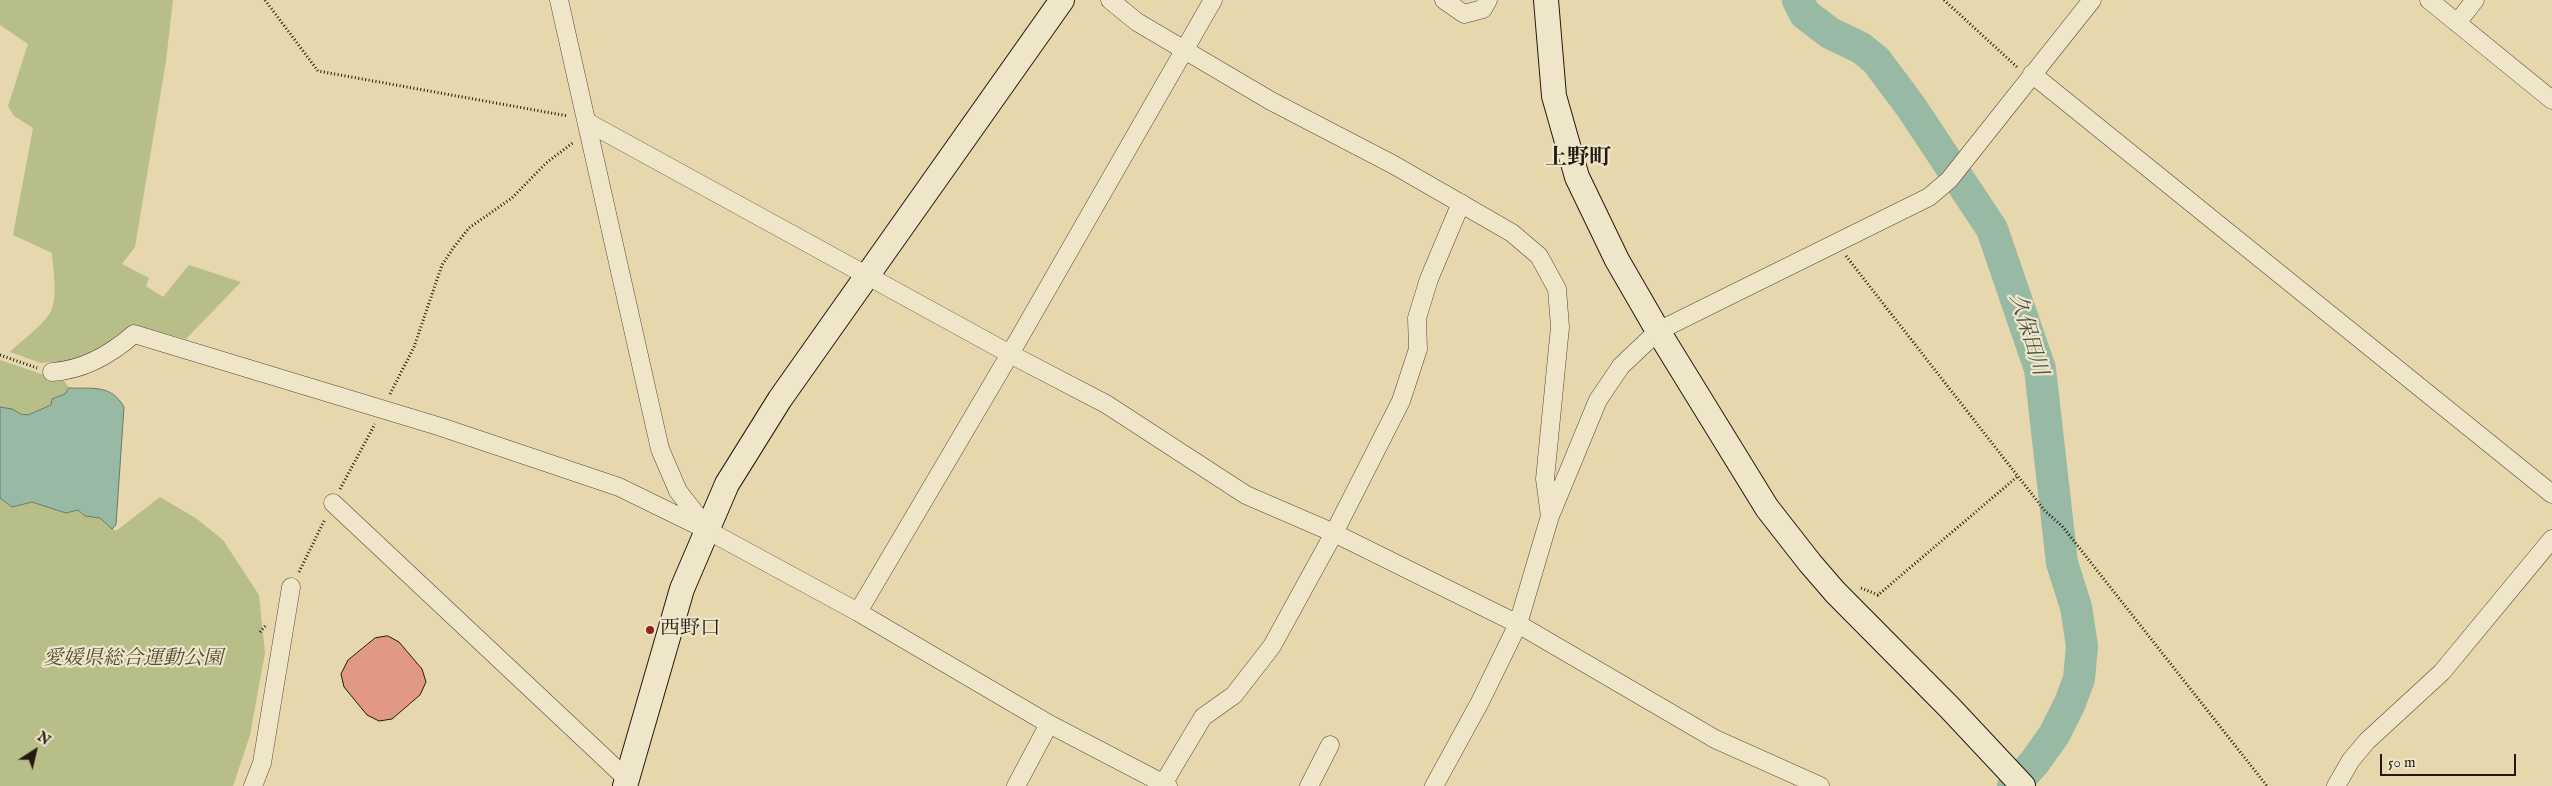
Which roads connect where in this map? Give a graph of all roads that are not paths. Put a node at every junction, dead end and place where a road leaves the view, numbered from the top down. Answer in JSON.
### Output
{"nodes":[{"id":1,"x":559,"y":0,"type":"edge"},
{"id":2,"x":1062,"y":0,"type":"edge"},
{"id":3,"x":1110,"y":0,"type":"edge"},
{"id":4,"x":1213,"y":0,"type":"edge"},
{"id":5,"x":1444,"y":0,"type":"edge"},
{"id":6,"x":1488,"y":0,"type":"edge"},
{"id":7,"x":1546,"y":0,"type":"edge"},
{"id":8,"x":2092,"y":0,"type":"edge"},
{"id":9,"x":2429,"y":0,"type":"edge"},
{"id":10,"x":2475,"y":0,"type":"edge"},
{"id":11,"x":2457,"y":23,"type":"junction"},
{"id":12,"x":1186,"y":51,"type":"junction"},
{"id":13,"x":2030,"y":76,"type":"junction"},
{"id":14,"x":2552,"y":100,"type":"edge"},
{"id":15,"x":587,"y":124,"type":"junction"},
{"id":16,"x":1461,"y":203,"type":"junction"},
{"id":17,"x":868,"y":275,"type":"junction"},
{"id":18,"x":1658,"y":331,"type":"junction"},
{"id":19,"x":1010,"y":354,"type":"junction"},
{"id":20,"x":52,"y":372,"type":"road end"},
{"id":21,"x":2552,"y":494,"type":"edge"},
{"id":22,"x":334,"y":502,"type":"road end"},
{"id":23,"x":1550,"y":516,"type":"junction"},
{"id":24,"x":707,"y":530,"type":"junction"},
{"id":25,"x":1334,"y":533,"type":"junction"},
{"id":26,"x":2552,"y":539,"type":"edge"},
{"id":27,"x":291,"y":587,"type":"road end"},
{"id":28,"x":858,"y":612,"type":"junction"},
{"id":29,"x":1518,"y":624,"type":"junction"},
{"id":30,"x":1049,"y":724,"type":"junction"},
{"id":31,"x":1330,"y":745,"type":"dead end"},
{"id":32,"x":2016,"y":778,"type":"edge"},
{"id":33,"x":626,"y":782,"type":"edge"},
{"id":34,"x":1166,"y":785,"type":"edge"},
{"id":35,"x":253,"y":786,"type":"edge"},
{"id":36,"x":1016,"y":786,"type":"edge"},
{"id":37,"x":1309,"y":786,"type":"edge"},
{"id":38,"x":1434,"y":786,"type":"edge"},
{"id":39,"x":1820,"y":786,"type":"edge"},
{"id":40,"x":2336,"y":786,"type":"edge"}],
"edges":[{"from":1,"to":15,"type":"street"},
{"from":2,"to":17,"type":"street"},
{"from":3,"to":12,"type":"street"},
{"from":4,"to":12,"type":"street"},
{"from":5,"to":6,"type":"street"},
{"from":7,"to":18,"type":"street"},
{"from":8,"to":13,"type":"street"},
{"from":9,"to":11,"type":"street"},
{"from":10,"to":11,"type":"street"},
{"from":11,"to":14,"type":"street"},
{"from":12,"to":16,"type":"street"},
{"from":12,"to":19,"type":"street"},
{"from":13,"to":18,"type":"street"},
{"from":13,"to":21,"type":"street"},
{"from":15,"to":17,"type":"street"},
{"from":15,"to":24,"type":"street"},
{"from":16,"to":23,"type":"street"},
{"from":16,"to":25,"type":"street"},
{"from":17,"to":19,"type":"street"},
{"from":17,"to":24,"type":"street"},
{"from":18,"to":23,"type":"street"},
{"from":18,"to":32,"type":"street"},
{"from":19,"to":25,"type":"street"},
{"from":19,"to":28,"type":"street"},
{"from":20,"to":24,"type":"street"},
{"from":22,"to":33,"type":"street"},
{"from":23,"to":29,"type":"street"},
{"from":24,"to":28,"type":"street"},
{"from":24,"to":33,"type":"street"},
{"from":25,"to":29,"type":"street"},
{"from":25,"to":34,"type":"street"},
{"from":26,"to":40,"type":"street"},
{"from":27,"to":35,"type":"street"},
{"from":28,"to":30,"type":"street"},
{"from":29,"to":38,"type":"street"},
{"from":29,"to":39,"type":"street"},
{"from":30,"to":34,"type":"street"},
{"from":30,"to":36,"type":"street"},
{"from":31,"to":37,"type":"street"}]}
